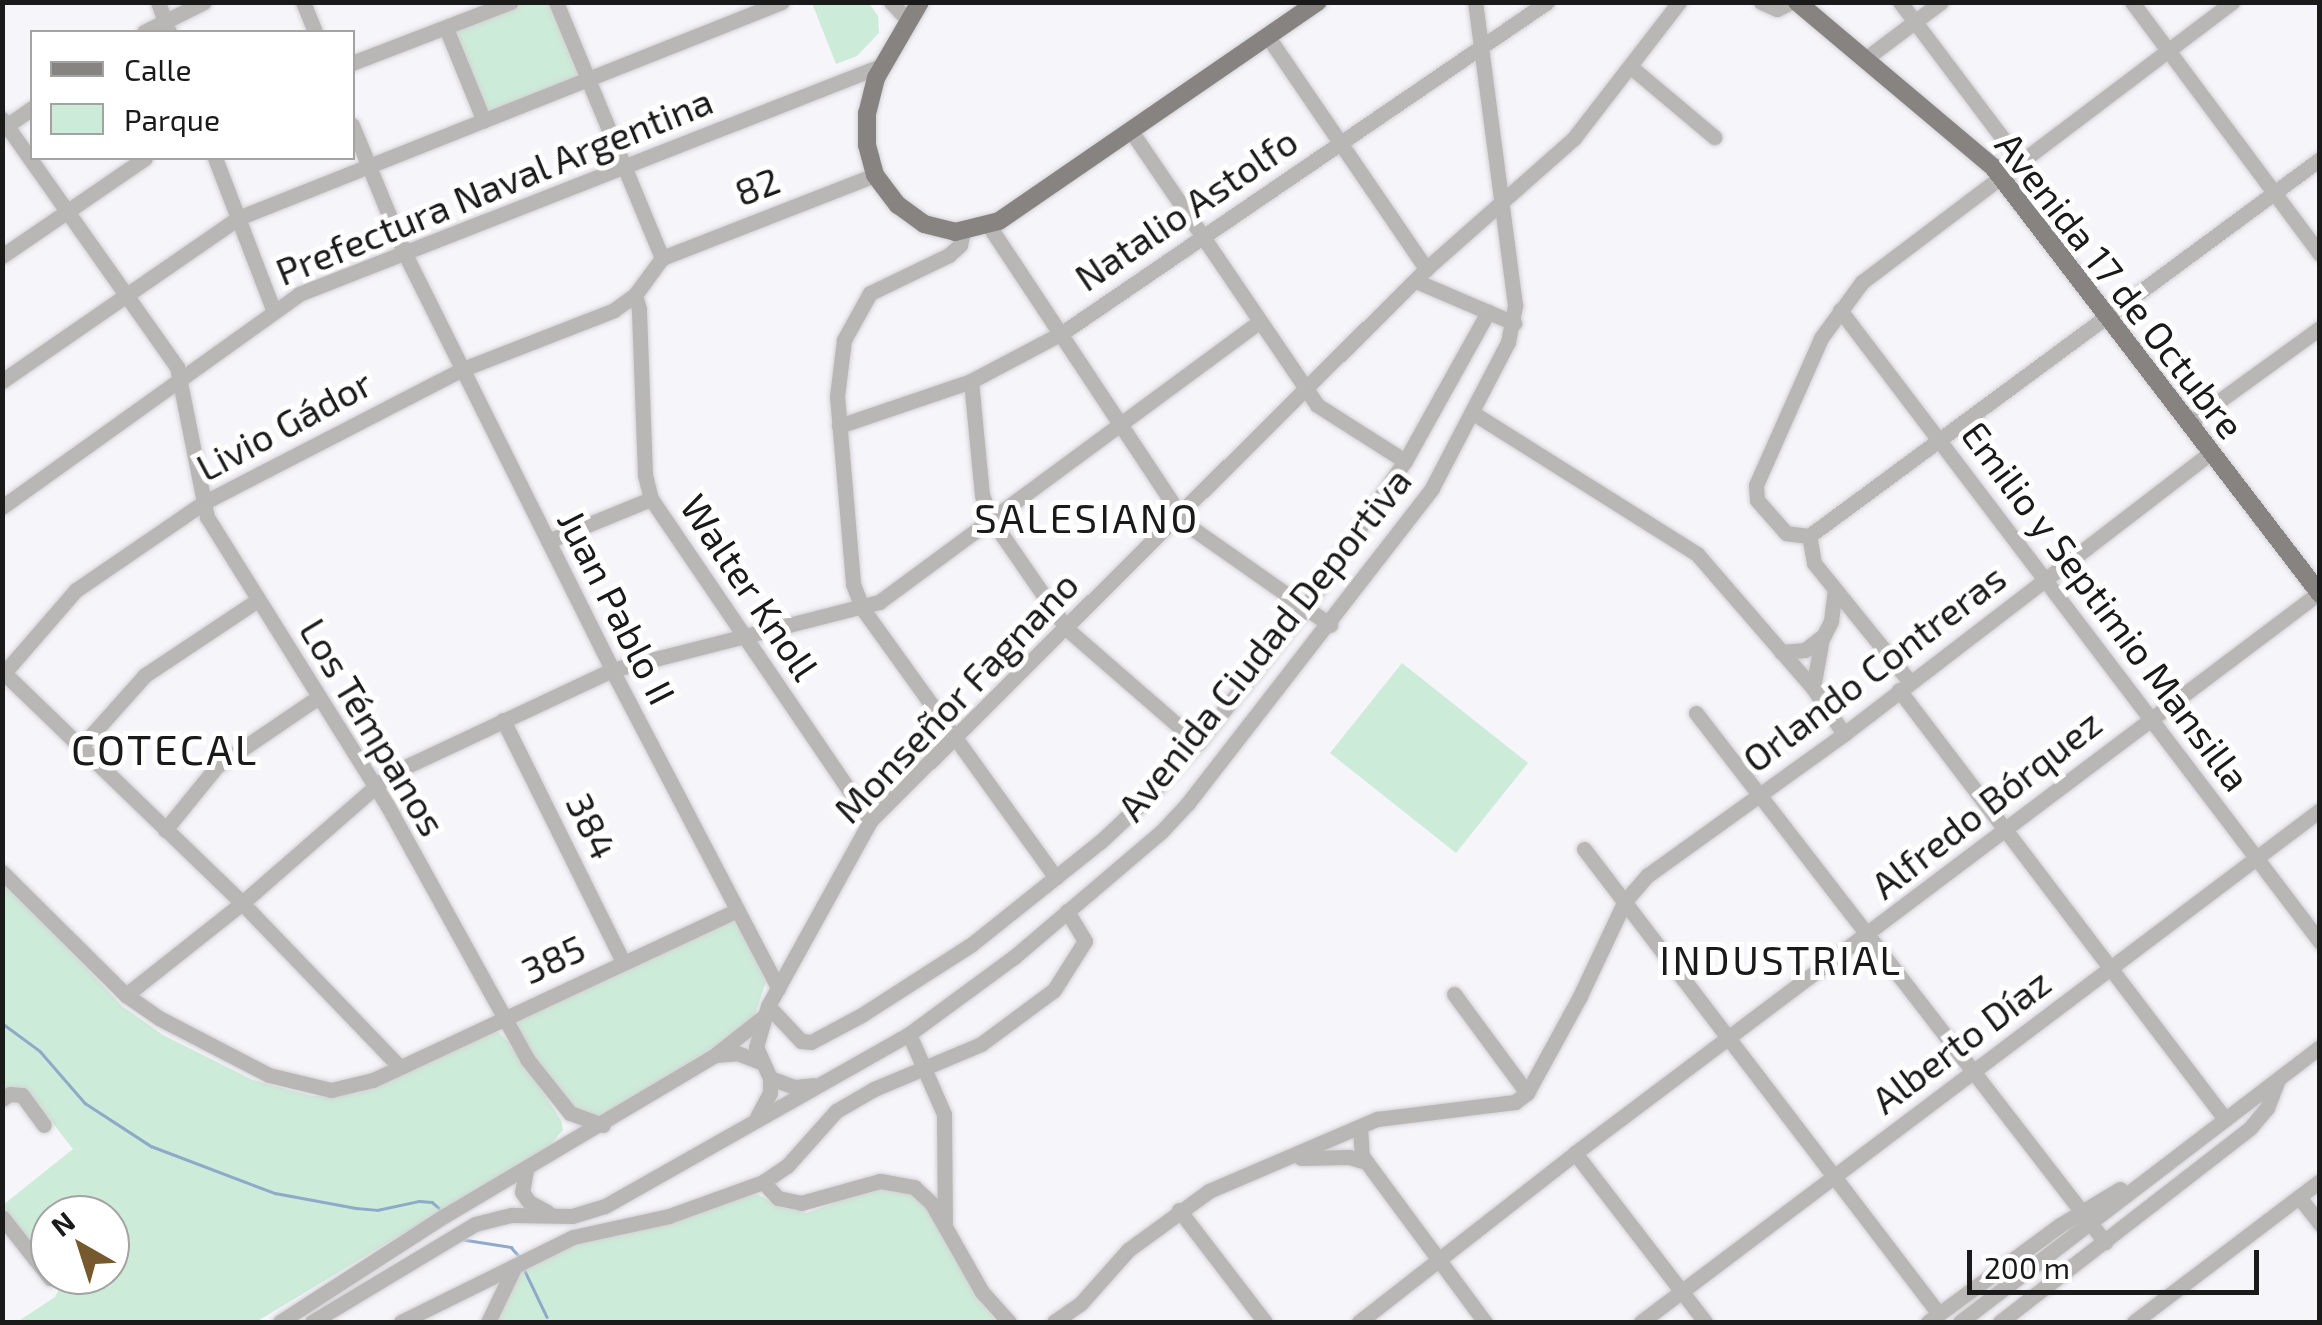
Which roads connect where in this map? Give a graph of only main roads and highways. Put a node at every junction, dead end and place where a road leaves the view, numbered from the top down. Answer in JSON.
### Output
{"nodes":[{"id":1,"x":920,"y":2,"type":"edge"},
{"id":2,"x":1318,"y":2,"type":"edge"},
{"id":3,"x":1794,"y":2,"type":"edge"},
{"id":4,"x":2319,"y":593,"type":"edge"}],
"edges":[{"from":1,"to":2,"type":"main road"},
{"from":3,"to":4,"type":"main road","name":"Avenida 17 de Octubre"}]}
